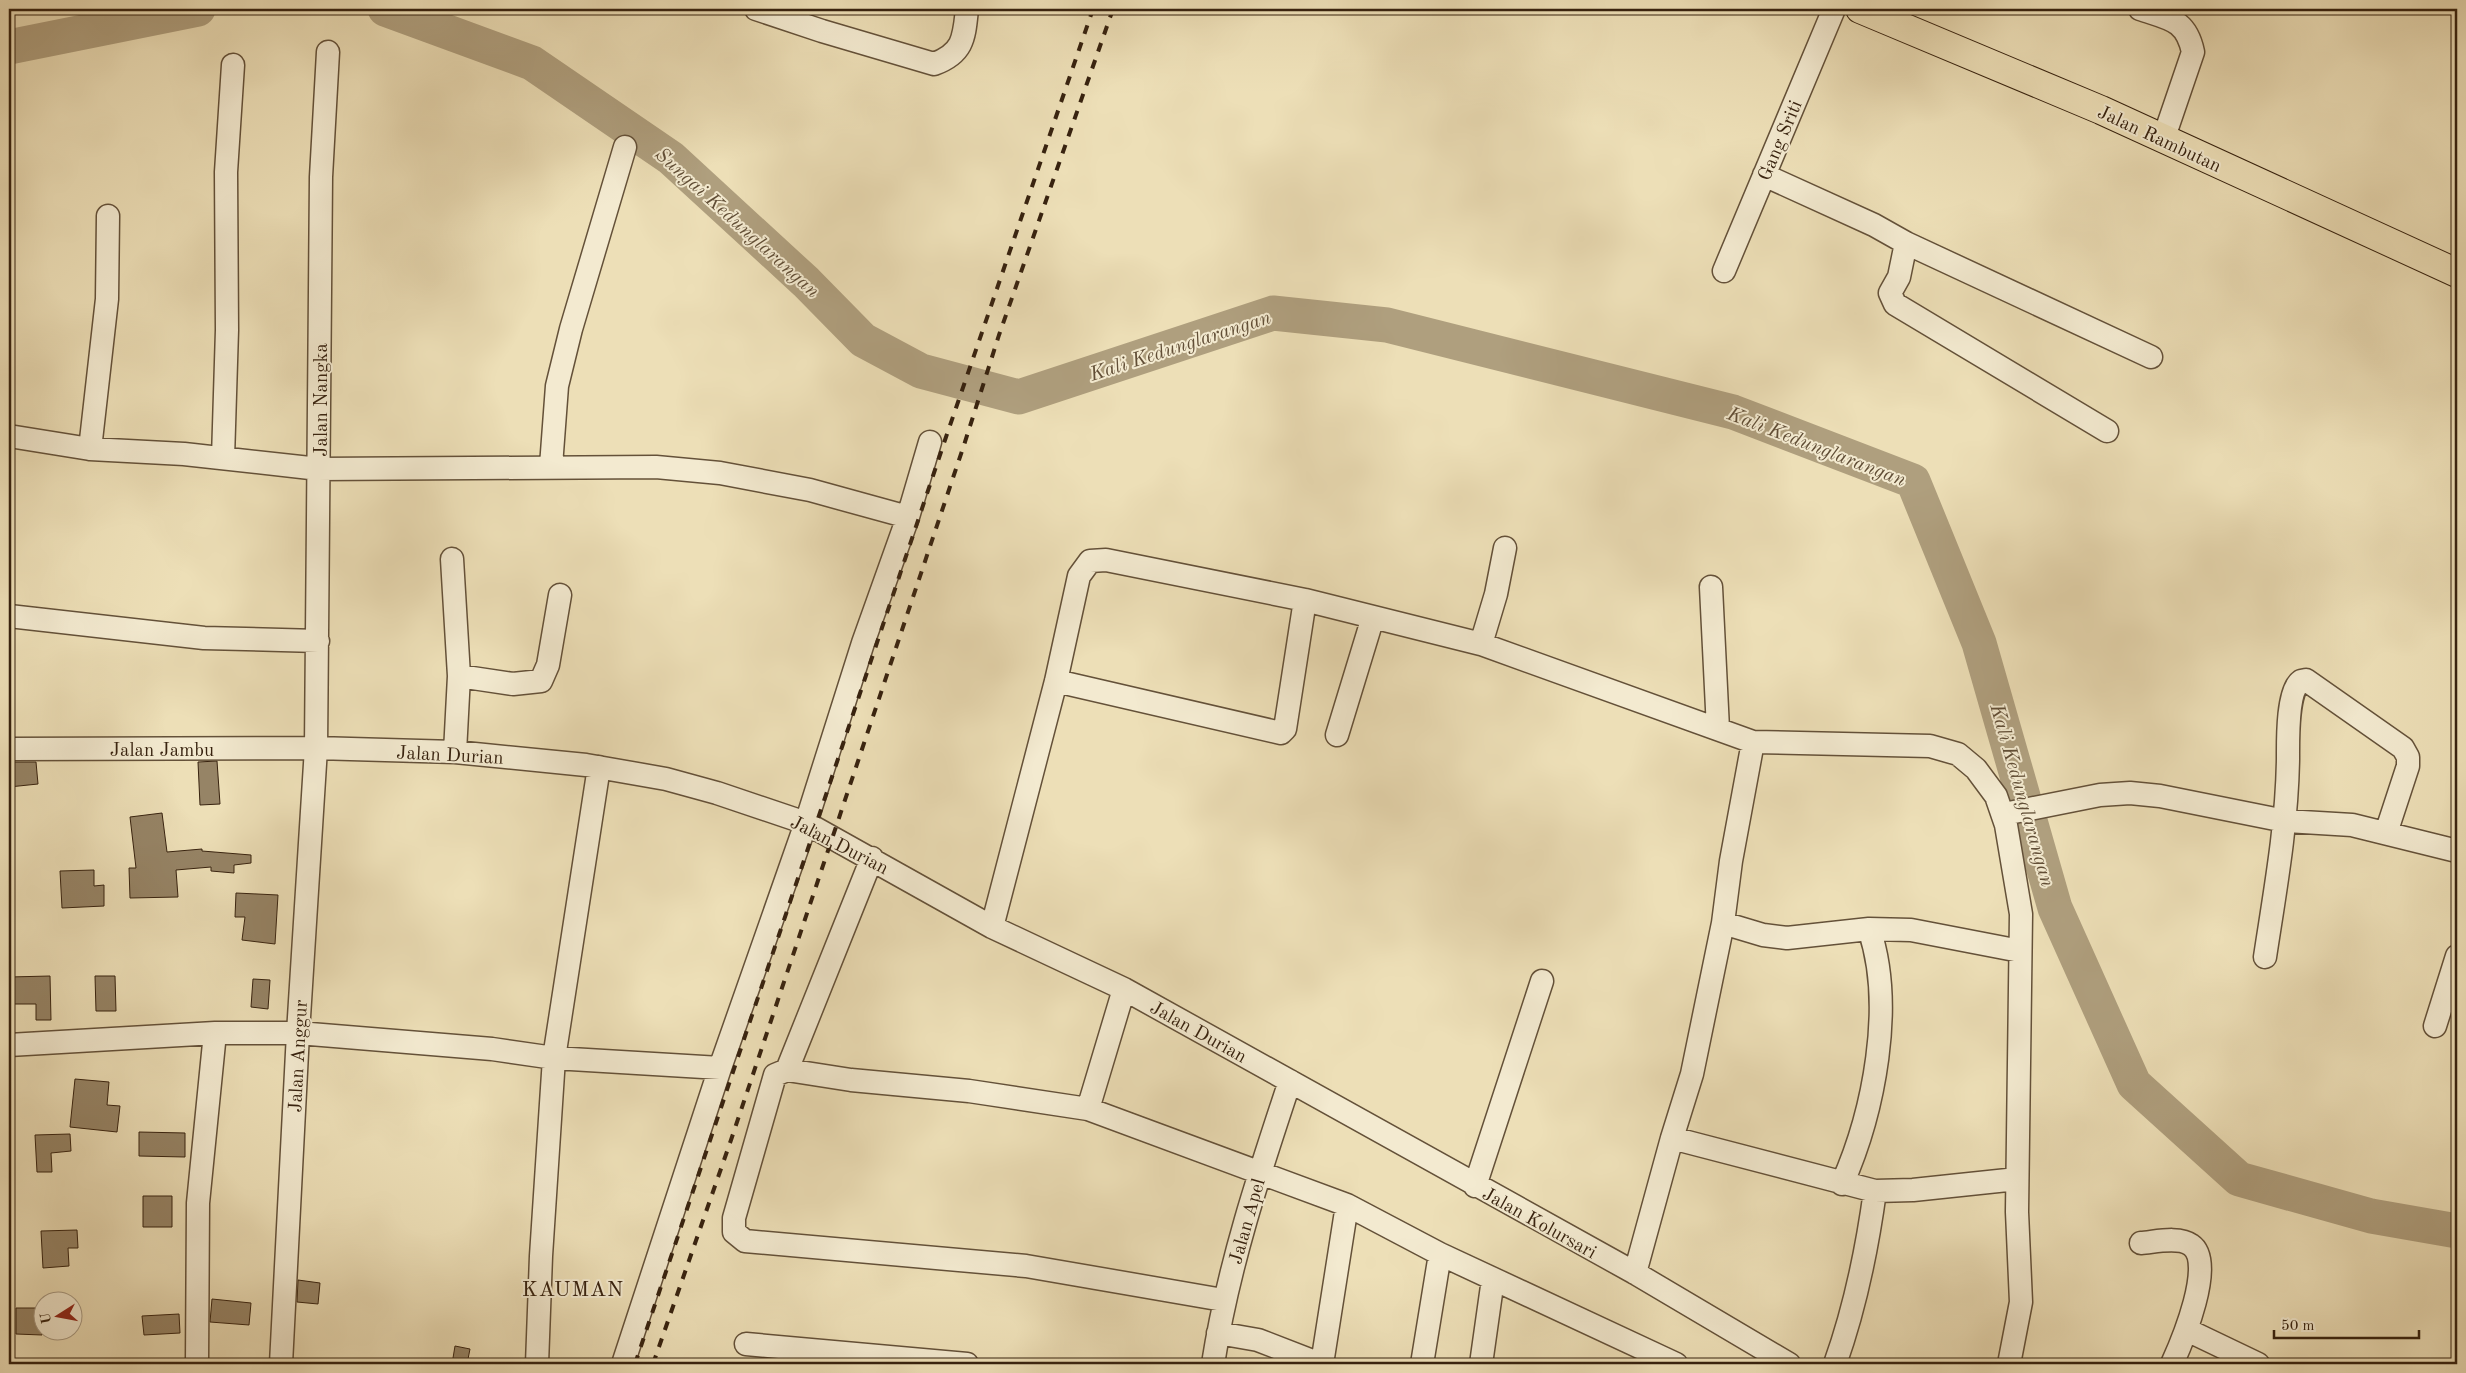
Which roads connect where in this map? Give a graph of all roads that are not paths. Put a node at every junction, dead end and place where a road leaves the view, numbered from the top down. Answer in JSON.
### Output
{"nodes":[{"id":1,"x":756,"y":9,"type":"edge"},
{"id":2,"x":967,"y":9,"type":"edge"},
{"id":3,"x":1834,"y":9,"type":"edge"},
{"id":4,"x":1860,"y":9,"type":"edge"},
{"id":5,"x":2140,"y":9,"type":"edge"},
{"id":6,"x":328,"y":52,"type":"dead end"},
{"id":7,"x":233,"y":65,"type":"dead end"},
{"id":8,"x":2163,"y":140,"type":"junction"},
{"id":9,"x":624,"y":147,"type":"dead end"},
{"id":10,"x":1764,"y":175,"type":"junction"},
{"id":11,"x":108,"y":216,"type":"dead end"},
{"id":12,"x":1906,"y":243,"type":"junction"},
{"id":13,"x":1724,"y":271,"type":"dead end"},
{"id":14,"x":2457,"y":273,"type":"edge"},
{"id":15,"x":2151,"y":357,"type":"dead end"},
{"id":16,"x":2107,"y":431,"type":"dead end"},
{"id":17,"x":9,"y":436,"type":"edge"},
{"id":18,"x":930,"y":442,"type":"dead end"},
{"id":19,"x":90,"y":449,"type":"junction"},
{"id":20,"x":223,"y":458,"type":"junction"},
{"id":21,"x":551,"y":466,"type":"junction"},
{"id":22,"x":319,"y":469,"type":"junction"},
{"id":23,"x":908,"y":517,"type":"junction"},
{"id":24,"x":1505,"y":548,"type":"dead end"},
{"id":25,"x":452,"y":559,"type":"dead end"},
{"id":26,"x":1711,"y":587,"type":"dead end"},
{"id":27,"x":560,"y":594,"type":"dead end"},
{"id":28,"x":1305,"y":600,"type":"junction"},
{"id":29,"x":9,"y":616,"type":"edge"},
{"id":30,"x":1373,"y":617,"type":"junction"},
{"id":31,"x":318,"y":641,"type":"junction"},
{"id":32,"x":1481,"y":644,"type":"junction"},
{"id":33,"x":459,"y":676,"type":"junction"},
{"id":34,"x":1056,"y":681,"type":"junction"},
{"id":35,"x":1718,"y":730,"type":"junction"},
{"id":36,"x":1337,"y":735,"type":"dead end"},
{"id":37,"x":1753,"y":742,"type":"junction"},
{"id":38,"x":316,"y":748,"type":"junction"},
{"id":39,"x":9,"y":749,"type":"edge"},
{"id":40,"x":455,"y":752,"type":"junction"},
{"id":41,"x":599,"y":767,"type":"junction"},
{"id":42,"x":2008,"y":813,"type":"junction"},
{"id":43,"x":2285,"y":822,"type":"junction"},
{"id":44,"x":806,"y":823,"type":"junction"},
{"id":45,"x":2386,"y":833,"type":"junction"},
{"id":46,"x":2457,"y":851,"type":"edge"},
{"id":47,"x":872,"y":858,"type":"junction"},
{"id":48,"x":1723,"y":923,"type":"junction"},
{"id":49,"x":992,"y":927,"type":"junction"},
{"id":50,"x":1869,"y":929,"type":"junction"},
{"id":51,"x":2020,"y":951,"type":"junction"},
{"id":52,"x":2457,"y":956,"type":"edge"},
{"id":53,"x":2265,"y":957,"type":"dead end"},
{"id":54,"x":1542,"y":981,"type":"dead end"},
{"id":55,"x":1119,"y":1002,"type":"junction"},
{"id":56,"x":2435,"y":1026,"type":"dead end"},
{"id":57,"x":215,"y":1033,"type":"junction"},
{"id":58,"x":298,"y":1033,"type":"junction"},
{"id":59,"x":9,"y":1045,"type":"edge"},
{"id":60,"x":554,"y":1058,"type":"junction"},
{"id":61,"x":720,"y":1068,"type":"junction"},
{"id":62,"x":787,"y":1070,"type":"junction"},
{"id":63,"x":1290,"y":1081,"type":"junction"},
{"id":64,"x":1088,"y":1110,"type":"junction"},
{"id":65,"x":1672,"y":1138,"type":"junction"},
{"id":66,"x":1262,"y":1166,"type":"junction"},
{"id":67,"x":2018,"y":1179,"type":"junction"},
{"id":68,"x":1842,"y":1184,"type":"junction"},
{"id":69,"x":1475,"y":1186,"type":"junction"},
{"id":70,"x":1875,"y":1191,"type":"junction"},
{"id":71,"x":1347,"y":1205,"type":"junction"},
{"id":72,"x":2141,"y":1243,"type":"dead end"},
{"id":73,"x":1440,"y":1254,"type":"junction"},
{"id":74,"x":1635,"y":1273,"type":"junction"},
{"id":75,"x":1493,"y":1279,"type":"junction"},
{"id":76,"x":1224,"y":1300,"type":"junction"},
{"id":77,"x":2187,"y":1330,"type":"junction"},
{"id":78,"x":1218,"y":1333,"type":"junction"},
{"id":79,"x":746,"y":1344,"type":"dead end"},
{"id":80,"x":197,"y":1364,"type":"edge"},
{"id":81,"x":281,"y":1364,"type":"edge"},
{"id":82,"x":537,"y":1364,"type":"edge"},
{"id":83,"x":623,"y":1364,"type":"edge"},
{"id":84,"x":967,"y":1364,"type":"edge"},
{"id":85,"x":1213,"y":1364,"type":"edge"},
{"id":86,"x":1321,"y":1364,"type":"edge"},
{"id":87,"x":1422,"y":1364,"type":"edge"},
{"id":88,"x":1481,"y":1364,"type":"edge"},
{"id":89,"x":1676,"y":1364,"type":"edge"},
{"id":90,"x":1789,"y":1364,"type":"edge"},
{"id":91,"x":1836,"y":1364,"type":"edge"},
{"id":92,"x":2010,"y":1364,"type":"edge"},
{"id":93,"x":2172,"y":1364,"type":"edge"},
{"id":94,"x":2258,"y":1364,"type":"edge"}],
"edges":[{"from":1,"to":2,"type":"street"},
{"from":3,"to":10,"type":"street","name":"Gang Sriti"},
{"from":4,"to":8,"type":"main road","name":"Jalan Rambutan"},
{"from":5,"to":8,"type":"street"},
{"from":6,"to":22,"type":"street","name":"Jalan Nangka"},
{"from":7,"to":20,"type":"street"},
{"from":8,"to":14,"type":"main road","name":"Jalan Rambutan"},
{"from":9,"to":21,"type":"street"},
{"from":10,"to":12,"type":"street"},
{"from":10,"to":13,"type":"street","name":"Gang Sriti"},
{"from":11,"to":19,"type":"street"},
{"from":12,"to":15,"type":"street"},
{"from":12,"to":16,"type":"street"},
{"from":17,"to":19,"type":"street"},
{"from":18,"to":23,"type":"street"},
{"from":19,"to":20,"type":"street"},
{"from":20,"to":22,"type":"street"},
{"from":21,"to":22,"type":"street"},
{"from":21,"to":23,"type":"street"},
{"from":22,"to":31,"type":"street","name":"Jalan Nangka"},
{"from":23,"to":44,"type":"street"},
{"from":24,"to":32,"type":"street"},
{"from":25,"to":33,"type":"street"},
{"from":26,"to":35,"type":"street"},
{"from":27,"to":33,"type":"street"},
{"from":28,"to":30,"type":"street"},
{"from":28,"to":34,"type":"street"},
{"from":28,"to":34,"type":"street"},
{"from":29,"to":31,"type":"street"},
{"from":30,"to":32,"type":"street"},
{"from":30,"to":36,"type":"street"},
{"from":31,"to":38,"type":"street","name":"Jalan Nangka"},
{"from":32,"to":35,"type":"street"},
{"from":33,"to":40,"type":"street"},
{"from":34,"to":49,"type":"street"},
{"from":35,"to":37,"type":"street"},
{"from":37,"to":42,"type":"street"},
{"from":37,"to":48,"type":"street"},
{"from":38,"to":39,"type":"street","name":"Jalan Jambu"},
{"from":38,"to":40,"type":"street","name":"Jalan Durian"},
{"from":38,"to":58,"type":"street","name":"Jalan Anggur"},
{"from":40,"to":41,"type":"street","name":"Jalan Durian"},
{"from":41,"to":44,"type":"street","name":"Jalan Durian"},
{"from":41,"to":60,"type":"street"},
{"from":42,"to":43,"type":"street"},
{"from":42,"to":51,"type":"street"},
{"from":43,"to":45,"type":"street"},
{"from":43,"to":45,"type":"street"},
{"from":43,"to":53,"type":"street"},
{"from":44,"to":47,"type":"street","name":"Jalan Durian"},
{"from":44,"to":61,"type":"street"},
{"from":45,"to":46,"type":"street"},
{"from":47,"to":49,"type":"street","name":"Jalan Durian"},
{"from":47,"to":62,"type":"street"},
{"from":48,"to":50,"type":"street"},
{"from":48,"to":65,"type":"street"},
{"from":49,"to":55,"type":"street","name":"Jalan Durian"},
{"from":50,"to":51,"type":"street"},
{"from":50,"to":68,"type":"street"},
{"from":51,"to":67,"type":"street"},
{"from":52,"to":56,"type":"street"},
{"from":54,"to":69,"type":"street"},
{"from":55,"to":63,"type":"street","name":"Jalan Durian"},
{"from":55,"to":64,"type":"street"},
{"from":57,"to":58,"type":"street"},
{"from":57,"to":59,"type":"street"},
{"from":57,"to":80,"type":"street"},
{"from":58,"to":60,"type":"street"},
{"from":58,"to":81,"type":"street","name":"Jalan Anggur"},
{"from":60,"to":61,"type":"street"},
{"from":60,"to":82,"type":"street"},
{"from":61,"to":83,"type":"street"},
{"from":62,"to":64,"type":"street"},
{"from":62,"to":76,"type":"street"},
{"from":63,"to":66,"type":"street","name":"Jalan Apel"},
{"from":63,"to":69,"type":"street","name":"Jalan Kolursari"},
{"from":64,"to":66,"type":"street"},
{"from":65,"to":68,"type":"street"},
{"from":65,"to":74,"type":"street"},
{"from":66,"to":71,"type":"street"},
{"from":66,"to":76,"type":"street","name":"Jalan Apel"},
{"from":67,"to":70,"type":"street"},
{"from":67,"to":92,"type":"street"},
{"from":68,"to":70,"type":"street"},
{"from":69,"to":74,"type":"street","name":"Jalan Kolursari"},
{"from":70,"to":91,"type":"street"},
{"from":71,"to":73,"type":"street"},
{"from":71,"to":86,"type":"street"},
{"from":72,"to":77,"type":"street"},
{"from":73,"to":75,"type":"street"},
{"from":73,"to":87,"type":"street"},
{"from":74,"to":90,"type":"street","name":"Jalan Kolursari"},
{"from":75,"to":88,"type":"street"},
{"from":75,"to":89,"type":"street"},
{"from":76,"to":78,"type":"street","name":"Jalan Apel"},
{"from":77,"to":93,"type":"street"},
{"from":77,"to":94,"type":"street"},
{"from":78,"to":85,"type":"street","name":"Jalan Apel"},
{"from":78,"to":86,"type":"street"},
{"from":79,"to":84,"type":"street"}]}
